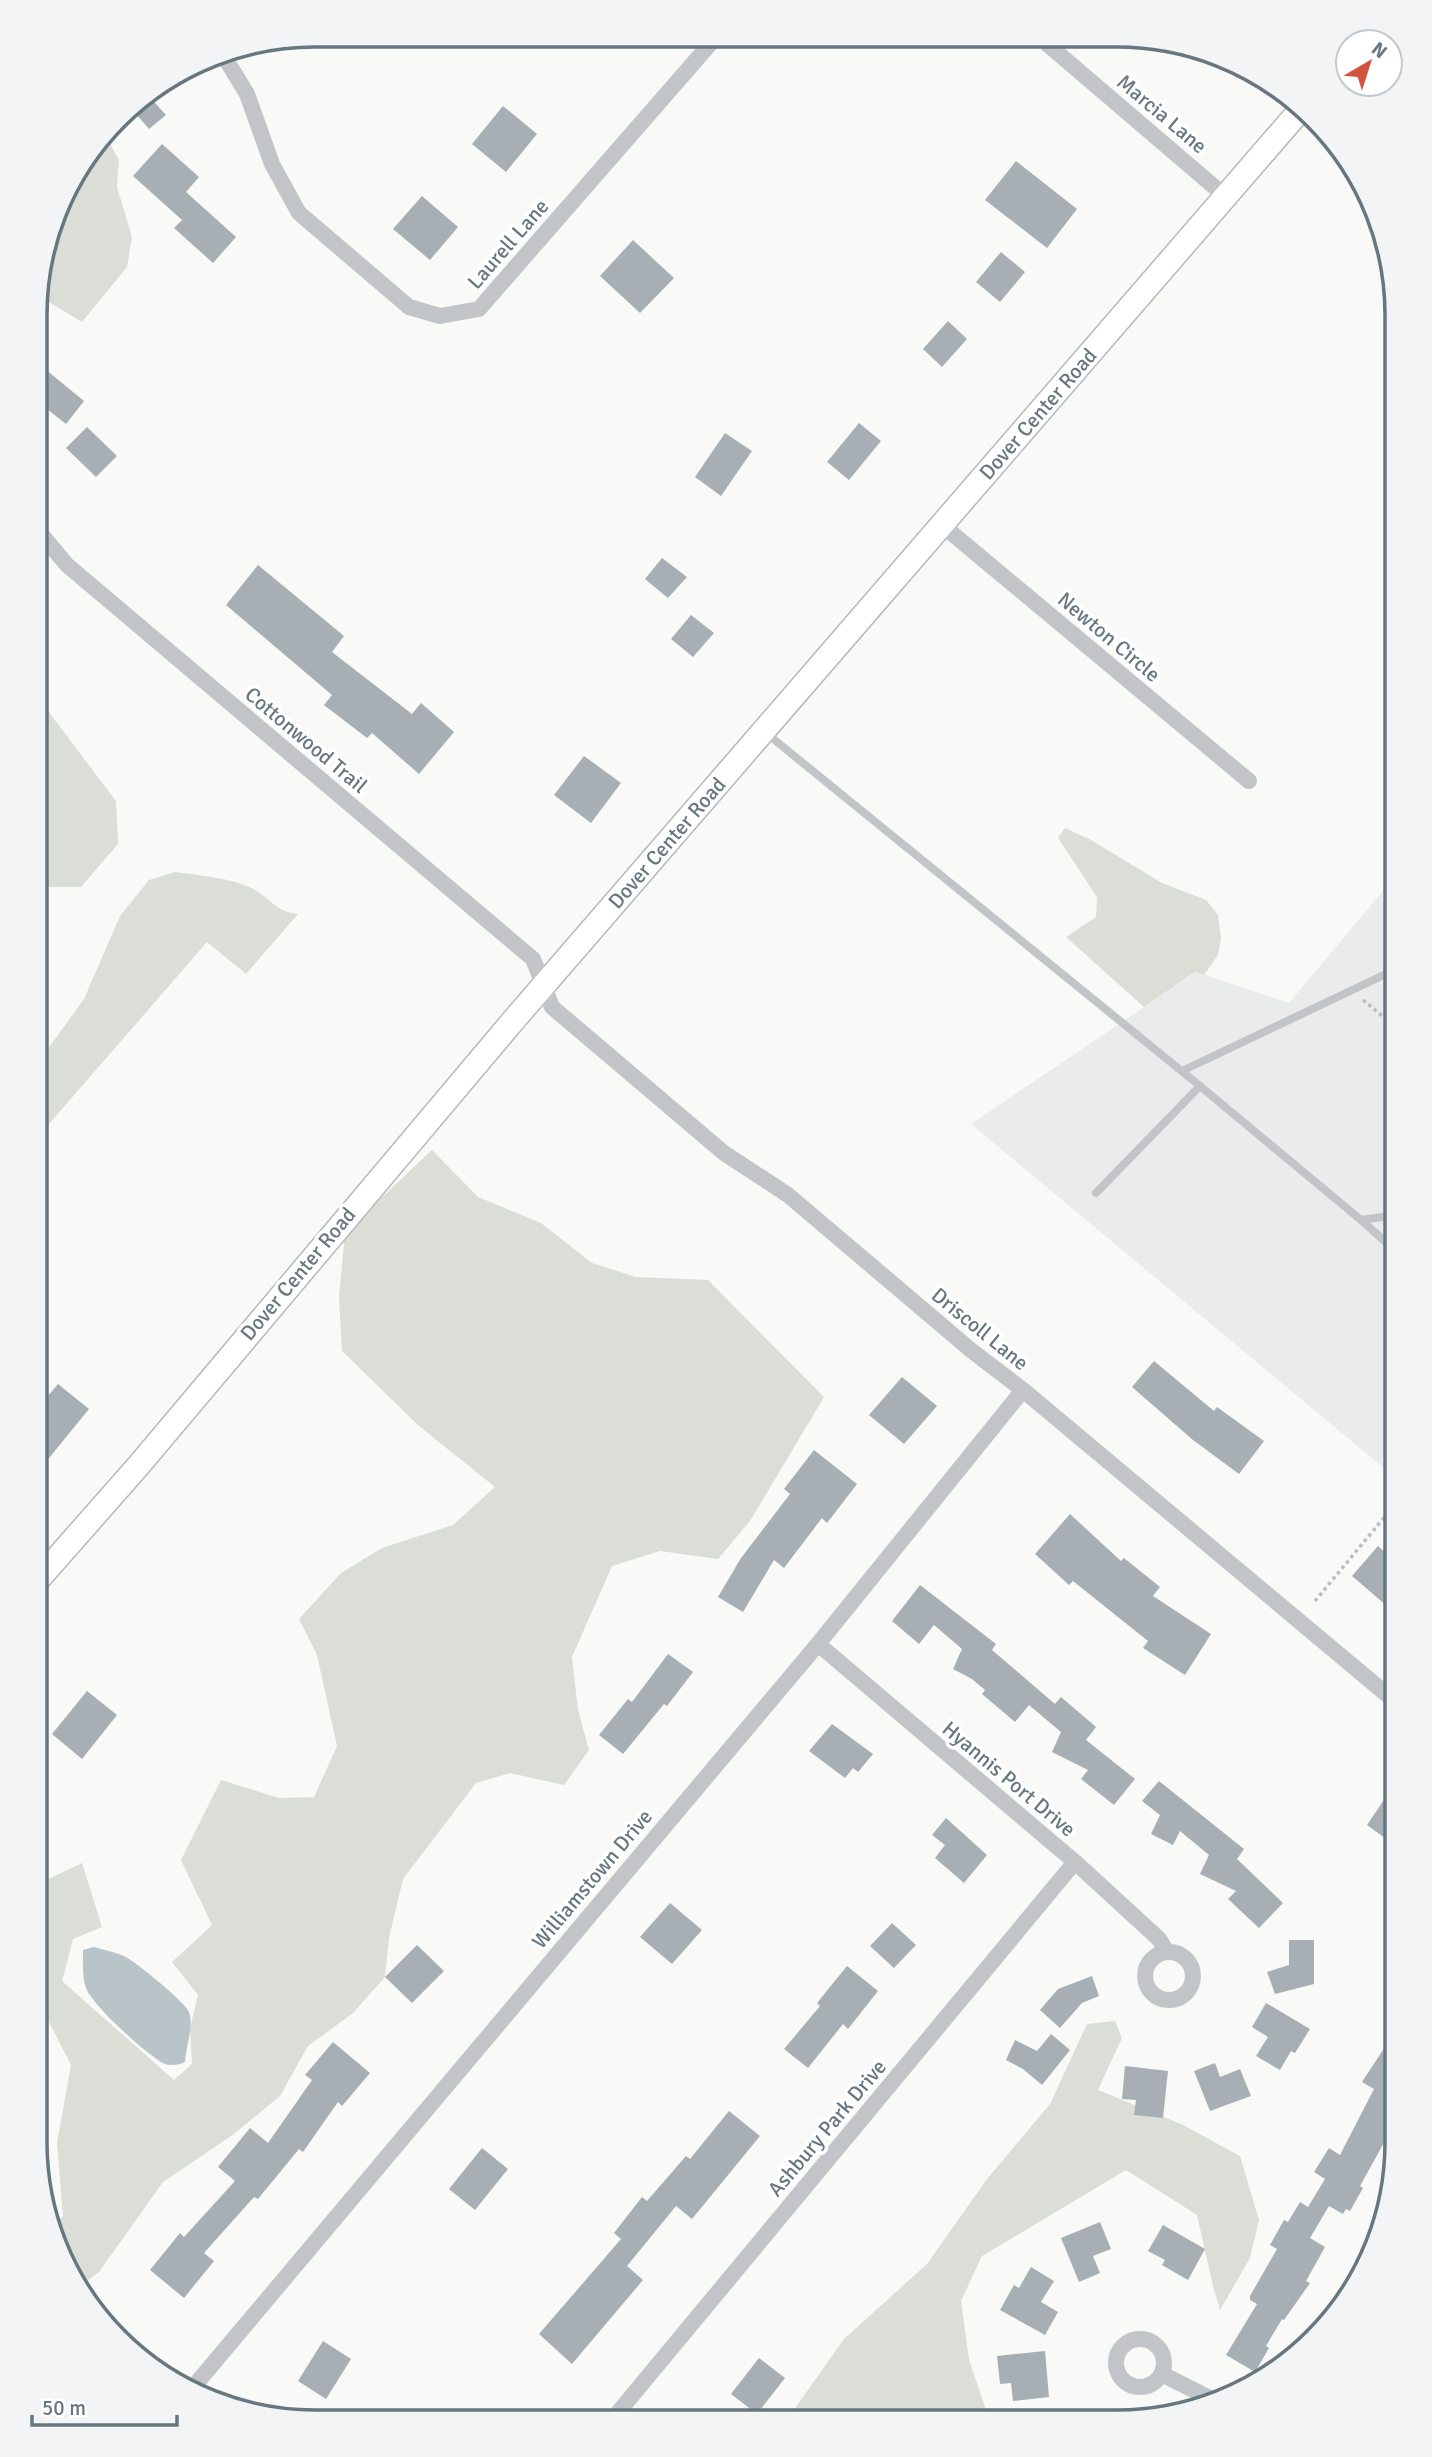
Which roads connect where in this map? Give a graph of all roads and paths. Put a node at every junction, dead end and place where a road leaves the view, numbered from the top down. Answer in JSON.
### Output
{"nodes":[{"id":1,"x":708,"y":47,"type":"edge"},
{"id":2,"x":1051,"y":47,"type":"edge"},
{"id":3,"x":227,"y":62,"type":"edge"},
{"id":4,"x":1295,"y":115,"type":"edge"},
{"id":5,"x":1225,"y":196,"type":"junction"},
{"id":6,"x":942,"y":525,"type":"junction"},
{"id":7,"x":47,"y":541,"type":"edge"},
{"id":8,"x":764,"y":732,"type":"junction"},
{"id":9,"x":1249,"y":781,"type":"dead end"},
{"id":10,"x":1385,"y":974,"type":"edge"},
{"id":11,"x":544,"y":985,"type":"junction"},
{"id":12,"x":1350,"y":989,"type":"junction"},
{"id":13,"x":1385,"y":1018,"type":"edge"},
{"id":14,"x":1182,"y":1071,"type":"junction"},
{"id":15,"x":1200,"y":1086,"type":"junction"},
{"id":16,"x":1096,"y":1193,"type":"dead end"},
{"id":17,"x":1385,"y":1217,"type":"edge"},
{"id":18,"x":1361,"y":1220,"type":"junction"},
{"id":19,"x":1385,"y":1241,"type":"edge"},
{"id":20,"x":1023,"y":1390,"type":"junction"},
{"id":21,"x":1385,"y":1516,"type":"edge"},
{"id":22,"x":47,"y":1570,"type":"edge"},
{"id":23,"x":1315,"y":1601,"type":"dead end"},
{"id":24,"x":818,"y":1644,"type":"junction"},
{"id":25,"x":1385,"y":1694,"type":"edge"},
{"id":26,"x":1075,"y":1862,"type":"junction"},
{"id":27,"x":1167,"y":1952,"type":"dead end"},
{"id":28,"x":1162,"y":2374,"type":"dead end"},
{"id":29,"x":197,"y":2383,"type":"edge"},
{"id":30,"x":1204,"y":2395,"type":"edge"},
{"id":31,"x":620,"y":2410,"type":"edge"}],
"edges":[{"from":1,"to":3,"type":"street","name":"Laurell Lane"},
{"from":2,"to":5,"type":"street","name":"Marcia Lane"},
{"from":4,"to":5,"type":"street","name":"Dover Center Road"},
{"from":5,"to":6,"type":"street","name":"Dover Center Road"},
{"from":6,"to":8,"type":"street","name":"Dover Center Road"},
{"from":6,"to":9,"type":"street","name":"Newton Circle"},
{"from":7,"to":11,"type":"street","name":"Cottonwood Trail"},
{"from":8,"to":11,"type":"street","name":"Dover Center Road"},
{"from":8,"to":14,"type":"lane"},
{"from":10,"to":12,"type":"lane"},
{"from":11,"to":20,"type":"street","name":"Driscoll Lane"},
{"from":11,"to":22,"type":"street","name":"Dover Center Road"},
{"from":12,"to":13,"type":"path"},
{"from":12,"to":14,"type":"lane"},
{"from":14,"to":15,"type":"lane"},
{"from":15,"to":16,"type":"lane"},
{"from":15,"to":18,"type":"lane"},
{"from":17,"to":18,"type":"lane"},
{"from":18,"to":19,"type":"lane"},
{"from":20,"to":24,"type":"street","name":"Williamstown Drive"},
{"from":20,"to":25,"type":"street","name":"Driscoll Lane"},
{"from":21,"to":23,"type":"path"},
{"from":24,"to":26,"type":"street","name":"Hyannis Port Drive"},
{"from":24,"to":29,"type":"street","name":"Williamstown Drive"},
{"from":26,"to":27,"type":"street","name":"Hyannis Port Drive"},
{"from":26,"to":31,"type":"street","name":"Ashbury Park Drive"},
{"from":28,"to":30,"type":"street"}]}
